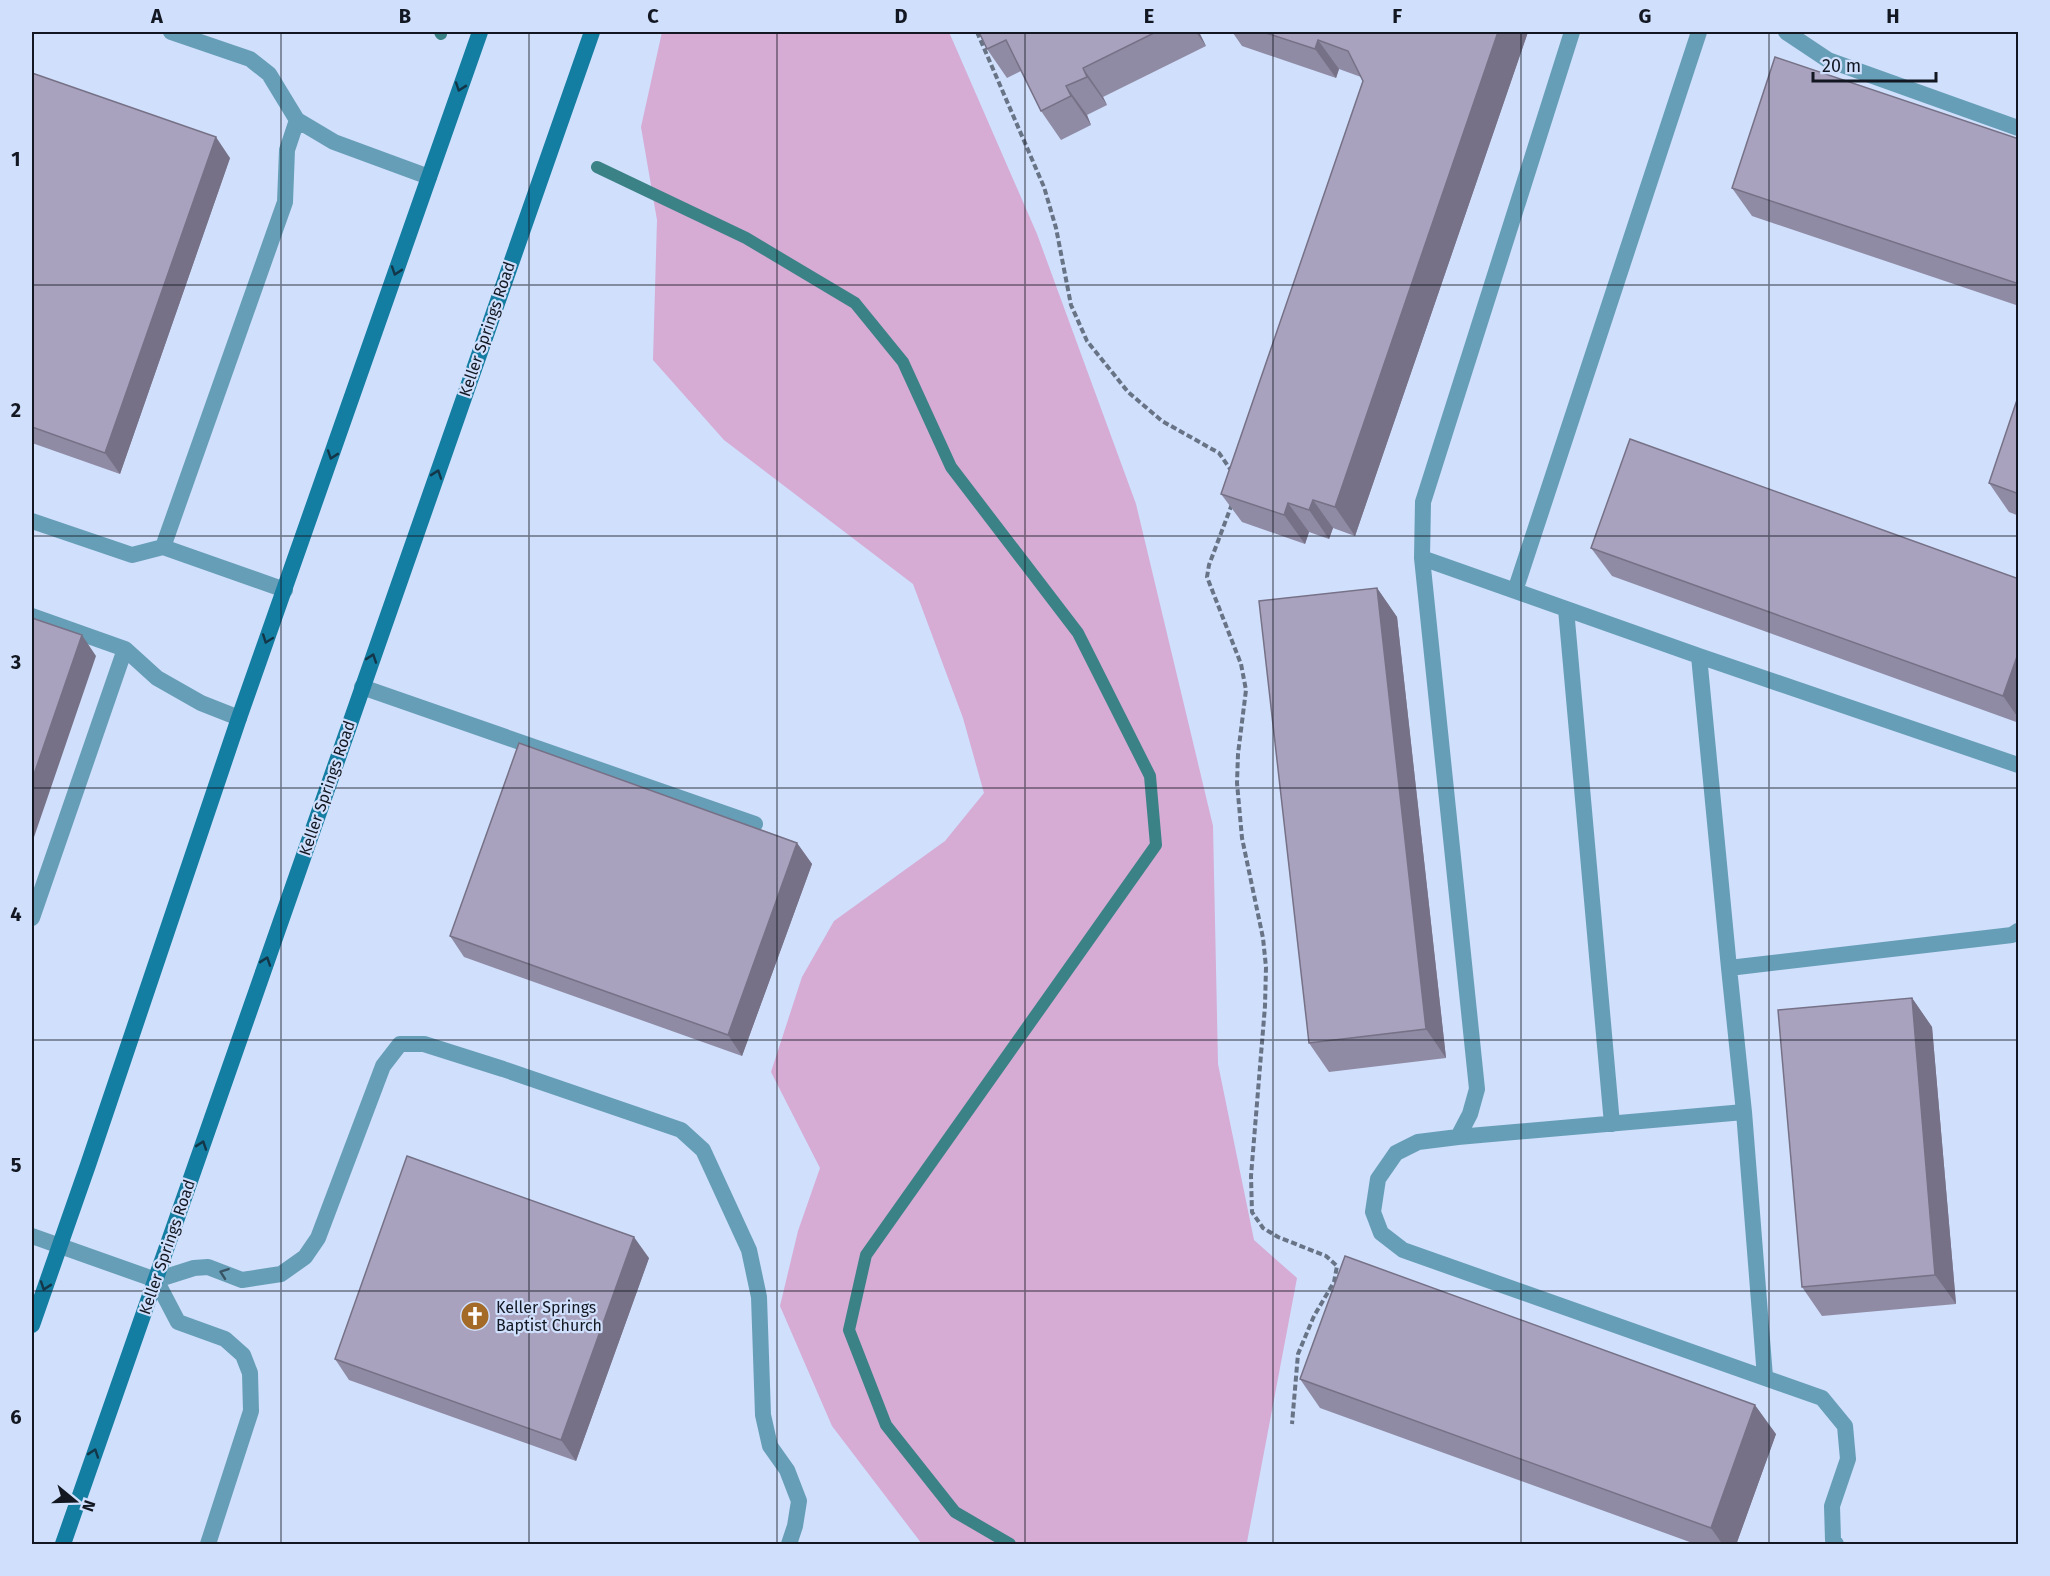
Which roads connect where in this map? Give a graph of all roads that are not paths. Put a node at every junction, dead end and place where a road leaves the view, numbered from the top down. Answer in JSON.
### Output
{"nodes":[{"id":1,"x":171,"y":32,"type":"edge"},
{"id":2,"x":480,"y":32,"type":"edge"},
{"id":3,"x":592,"y":32,"type":"edge"},
{"id":4,"x":1572,"y":32,"type":"edge"},
{"id":5,"x":1699,"y":32,"type":"edge"},
{"id":6,"x":1786,"y":32,"type":"edge"},
{"id":7,"x":297,"y":120,"type":"junction"},
{"id":8,"x":2019,"y":128,"type":"edge"},
{"id":9,"x":429,"y":177,"type":"junction"},
{"id":10,"x":32,"y":521,"type":"edge"},
{"id":11,"x":163,"y":547,"type":"junction"},
{"id":12,"x":1422,"y":558,"type":"junction"},
{"id":13,"x":285,"y":590,"type":"junction"},
{"id":14,"x":1515,"y":591,"type":"junction"},
{"id":15,"x":1566,"y":609,"type":"junction"},
{"id":16,"x":32,"y":616,"type":"edge"},
{"id":17,"x":124,"y":649,"type":"junction"},
{"id":18,"x":1699,"y":656,"type":"junction"},
{"id":19,"x":362,"y":687,"type":"junction"},
{"id":20,"x":239,"y":718,"type":"junction"},
{"id":21,"x":2019,"y":765,"type":"edge"},
{"id":22,"x":755,"y":824,"type":"dead end"},
{"id":23,"x":32,"y":918,"type":"edge"},
{"id":24,"x":2019,"y":931,"type":"edge"},
{"id":25,"x":1729,"y":968,"type":"junction"},
{"id":26,"x":1744,"y":1112,"type":"junction"},
{"id":27,"x":1612,"y":1124,"type":"junction"},
{"id":28,"x":1458,"y":1137,"type":"junction"},
{"id":29,"x":32,"y":1236,"type":"edge"},
{"id":30,"x":59,"y":1246,"type":"junction"},
{"id":31,"x":156,"y":1280,"type":"junction"},
{"id":32,"x":32,"y":1325,"type":"edge"},
{"id":33,"x":1765,"y":1377,"type":"junction"},
{"id":34,"x":63,"y":1545,"type":"edge"},
{"id":35,"x":208,"y":1545,"type":"edge"},
{"id":36,"x":789,"y":1545,"type":"edge"},
{"id":37,"x":1836,"y":1545,"type":"edge"}],
"edges":[{"from":1,"to":7,"type":"street"},
{"from":2,"to":9,"type":"main road","one_way":true},
{"from":19,"to":3,"type":"main road","name":"Keller Springs Road","one_way":true},
{"from":4,"to":12,"type":"street"},
{"from":5,"to":14,"type":"street"},
{"from":6,"to":8,"type":"street"},
{"from":7,"to":9,"type":"street"},
{"from":7,"to":11,"type":"street"},
{"from":9,"to":13,"type":"main road","one_way":true},
{"from":10,"to":11,"type":"street"},
{"from":11,"to":13,"type":"street"},
{"from":12,"to":14,"type":"street"},
{"from":12,"to":28,"type":"street"},
{"from":13,"to":20,"type":"main road","one_way":true},
{"from":14,"to":15,"type":"street"},
{"from":15,"to":18,"type":"street"},
{"from":15,"to":27,"type":"street"},
{"from":16,"to":17,"type":"street"},
{"from":17,"to":20,"type":"street"},
{"from":17,"to":23,"type":"street"},
{"from":18,"to":21,"type":"street"},
{"from":18,"to":25,"type":"street"},
{"from":19,"to":22,"type":"street"},
{"from":31,"to":19,"type":"main road","name":"Keller Springs Road","one_way":true},
{"from":20,"to":30,"type":"main road"},
{"from":24,"to":25,"type":"street"},
{"from":25,"to":26,"type":"street"},
{"from":26,"to":27,"type":"street"},
{"from":26,"to":33,"type":"street"},
{"from":27,"to":28,"type":"street"},
{"from":28,"to":33,"type":"street"},
{"from":29,"to":30,"type":"street"},
{"from":30,"to":31,"type":"street"},
{"from":30,"to":32,"type":"main road","one_way":true},
{"from":34,"to":31,"type":"main road","name":"Keller Springs Road","one_way":true},
{"from":31,"to":35,"type":"street"},
{"from":36,"to":31,"type":"street","one_way":true},
{"from":33,"to":37,"type":"street"}]}
